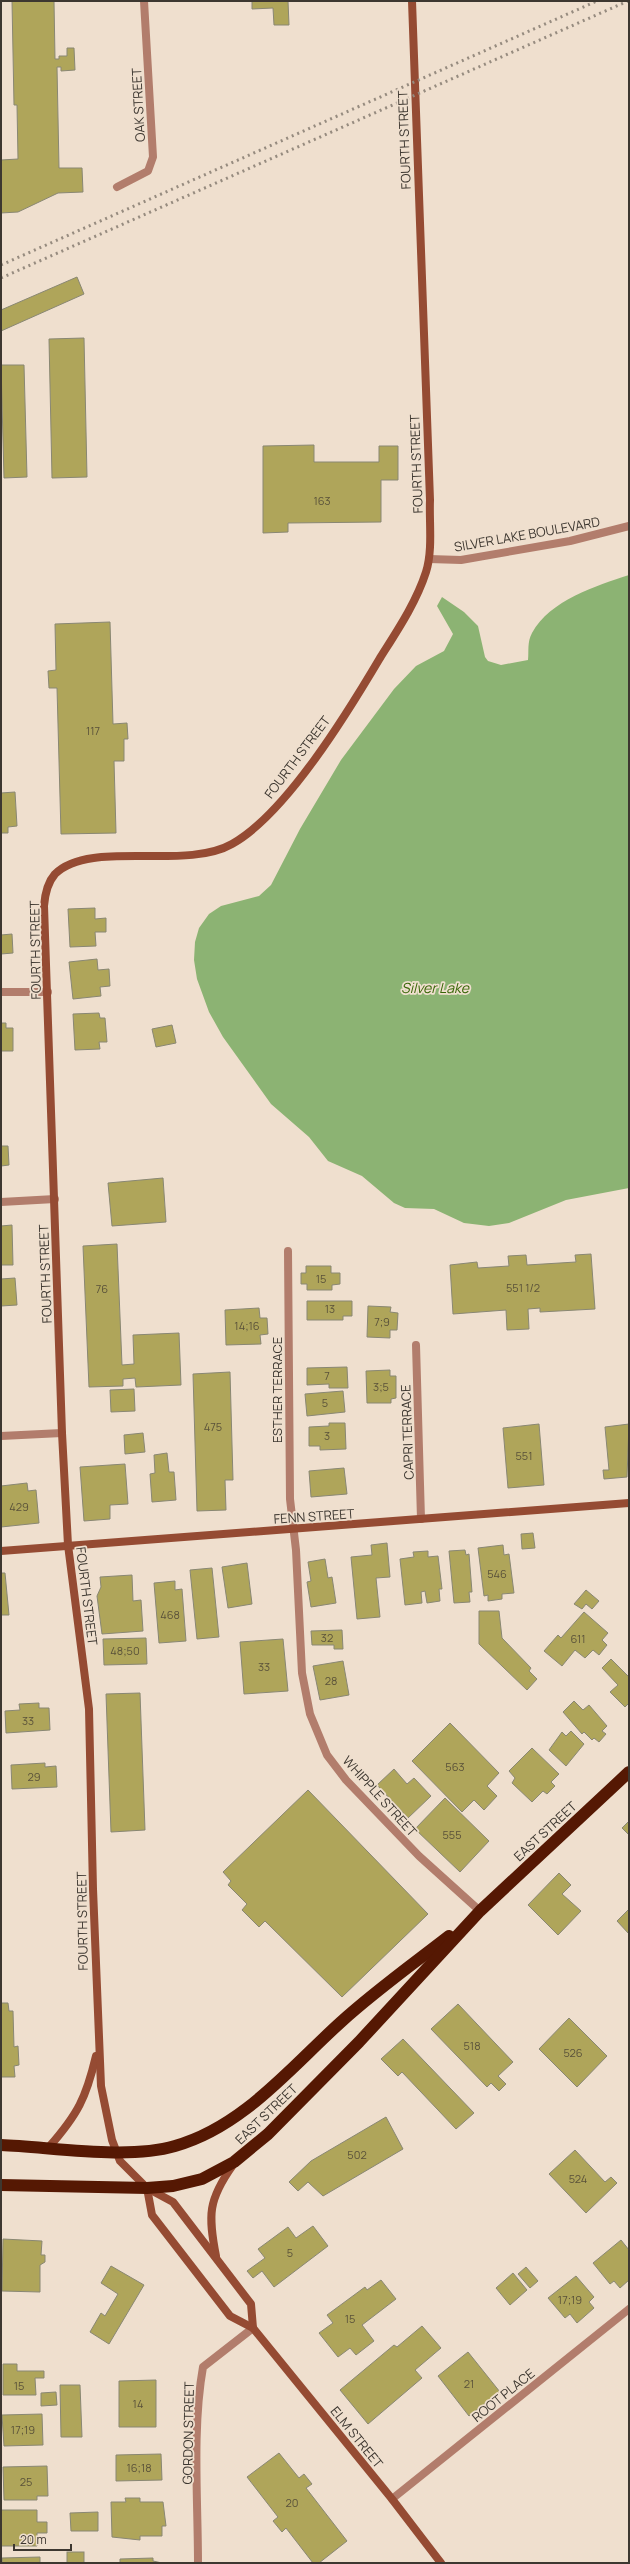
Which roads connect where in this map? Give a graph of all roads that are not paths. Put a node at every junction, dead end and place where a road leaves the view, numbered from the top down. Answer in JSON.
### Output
{"nodes":[{"id":1,"x":144,"y":1,"type":"edge"},
{"id":2,"x":412,"y":1,"type":"edge"},
{"id":3,"x":117,"y":187,"type":"dead end"},
{"id":4,"x":629,"y":526,"type":"edge"},
{"id":5,"x":429,"y":559,"type":"junction"},
{"id":6,"x":1,"y":992,"type":"edge"},
{"id":7,"x":48,"y":992,"type":"junction"},
{"id":8,"x":55,"y":1199,"type":"junction"},
{"id":9,"x":1,"y":1202,"type":"edge"},
{"id":10,"x":288,"y":1251,"type":"dead end"},
{"id":11,"x":416,"y":1345,"type":"dead end"},
{"id":12,"x":62,"y":1433,"type":"junction"},
{"id":13,"x":1,"y":1436,"type":"edge"},
{"id":14,"x":629,"y":1503,"type":"edge"},
{"id":15,"x":421,"y":1519,"type":"junction"},
{"id":16,"x":293,"y":1529,"type":"junction"},
{"id":17,"x":68,"y":1545,"type":"junction"},
{"id":18,"x":1,"y":1551,"type":"edge"},
{"id":19,"x":629,"y":1772,"type":"edge"},
{"id":20,"x":480,"y":1911,"type":"junction"},
{"id":21,"x":98,"y":2047,"type":"junction"},
{"id":22,"x":1,"y":2145,"type":"edge"},
{"id":23,"x":49,"y":2147,"type":"junction"},
{"id":24,"x":116,"y":2153,"type":"junction"},
{"id":25,"x":234,"y":2162,"type":"junction"},
{"id":26,"x":1,"y":2185,"type":"edge"},
{"id":27,"x":147,"y":2188,"type":"junction"},
{"id":28,"x":216,"y":2259,"type":"junction"},
{"id":29,"x":629,"y":2309,"type":"edge"},
{"id":30,"x":253,"y":2328,"type":"junction"},
{"id":31,"x":392,"y":2499,"type":"junction"},
{"id":32,"x":198,"y":2563,"type":"edge"},
{"id":33,"x":440,"y":2563,"type":"edge"}],
"edges":[{"from":1,"to":3,"type":"street","name":"OAK STREET"},
{"from":2,"to":5,"type":"street","name":"FOURTH STREET"},
{"from":4,"to":5,"type":"street","name":"SILVER LAKE BOULEVARD"},
{"from":5,"to":7,"type":"street","name":"FOURTH STREET"},
{"from":6,"to":7,"type":"street"},
{"from":7,"to":8,"type":"street","name":"FOURTH STREET"},
{"from":8,"to":9,"type":"street"},
{"from":8,"to":12,"type":"street","name":"FOURTH STREET"},
{"from":10,"to":16,"type":"street","name":"ESTHER TERRACE"},
{"from":11,"to":15,"type":"street","name":"CAPRI TERRACE"},
{"from":12,"to":13,"type":"street"},
{"from":12,"to":17,"type":"street","name":"FOURTH STREET"},
{"from":14,"to":15,"type":"street","name":"FENN STREET"},
{"from":15,"to":16,"type":"street","name":"FENN STREET"},
{"from":16,"to":17,"type":"street","name":"FENN STREET"},
{"from":16,"to":20,"type":"street","name":"WHIPPLE STREET"},
{"from":17,"to":18,"type":"street","name":"FENN STREET"},
{"from":17,"to":21,"type":"street","name":"FOURTH STREET"},
{"from":19,"to":20,"type":"highway","name":"EAST STREET"},
{"from":20,"to":24,"type":"highway","name":"EAST STREET"},
{"from":20,"to":25,"type":"highway","name":"EAST STREET"},
{"from":21,"to":23,"type":"street","name":"FOURTH STREET"},
{"from":21,"to":24,"type":"street","name":"FOURTH STREET"},
{"from":22,"to":23,"type":"highway","name":"EAST STREET"},
{"from":23,"to":24,"type":"highway","name":"EAST STREET"},
{"from":24,"to":27,"type":"street","name":"FOURTH STREET"},
{"from":25,"to":27,"type":"highway","name":"EAST STREET"},
{"from":25,"to":28,"type":"street"},
{"from":26,"to":27,"type":"highway","name":"EAST STREET"},
{"from":27,"to":28,"type":"street"},
{"from":27,"to":30,"type":"street","name":"ELM STREET"},
{"from":28,"to":30,"type":"street"},
{"from":29,"to":31,"type":"street","name":"ROOT PLACE"},
{"from":30,"to":31,"type":"street","name":"ELM STREET"},
{"from":30,"to":32,"type":"street","name":"GORDON STREET"},
{"from":31,"to":33,"type":"street","name":"ELM STREET"}]}
